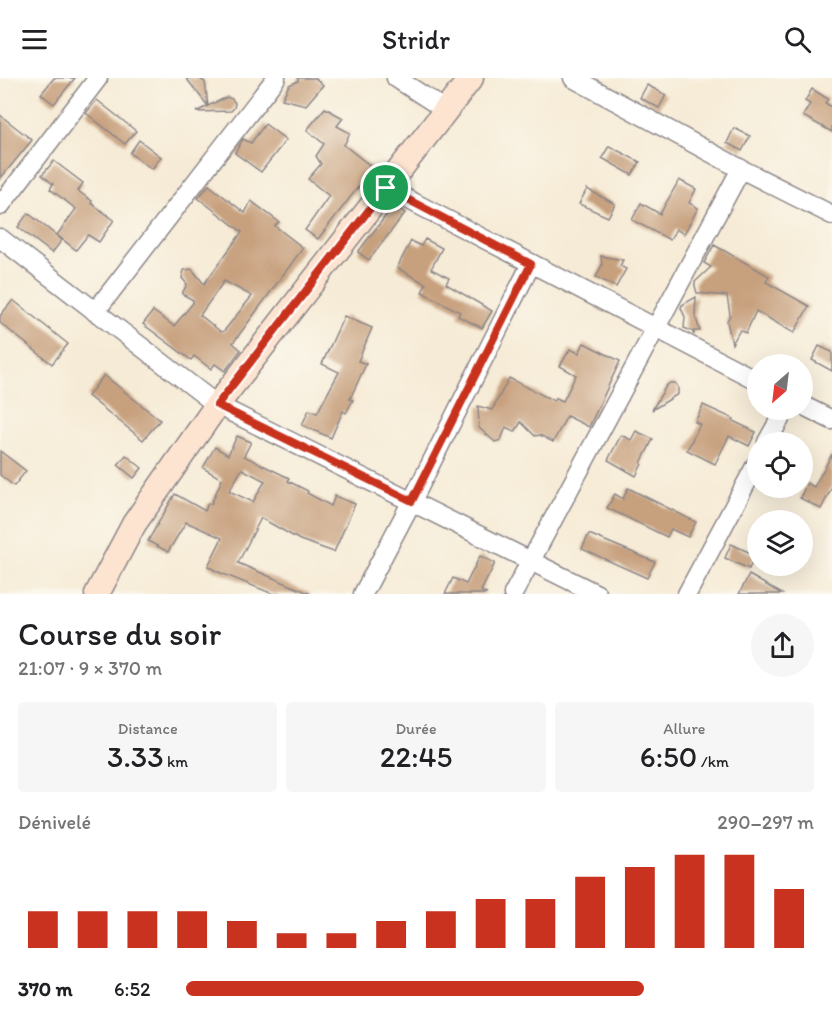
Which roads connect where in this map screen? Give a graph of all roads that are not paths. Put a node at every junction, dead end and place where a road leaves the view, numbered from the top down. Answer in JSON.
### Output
{"nodes":[{"id":1,"x":98,"y":78,"type":"edge"},
{"id":2,"x":276,"y":78,"type":"edge"},
{"id":3,"x":396,"y":78,"type":"edge"},
{"id":4,"x":471,"y":78,"type":"edge"},
{"id":5,"x":573,"y":78,"type":"edge"},
{"id":6,"x":447,"y":111,"type":"junction"},
{"id":7,"x":741,"y":169,"type":"junction"},
{"id":8,"x":386,"y":188,"type":"junction"},
{"id":9,"x":0,"y":206,"type":"edge"},
{"id":10,"x":832,"y":215,"type":"edge"},
{"id":11,"x":0,"y":238,"type":"edge"},
{"id":12,"x":531,"y":264,"type":"junction"},
{"id":13,"x":95,"y":312,"type":"junction"},
{"id":14,"x":655,"y":328,"type":"junction"},
{"id":15,"x":747,"y":375,"type":"edge"},
{"id":16,"x":217,"y":405,"type":"junction"},
{"id":17,"x":813,"y":410,"type":"edge"},
{"id":18,"x":832,"y":420,"type":"edge"},
{"id":19,"x":747,"y":482,"type":"edge"},
{"id":20,"x":412,"y":501,"type":"junction"},
{"id":21,"x":531,"y":560,"type":"junction"},
{"id":22,"x":97,"y":594,"type":"edge"},
{"id":23,"x":363,"y":594,"type":"edge"},
{"id":24,"x":513,"y":594,"type":"edge"},
{"id":25,"x":597,"y":594,"type":"edge"},
{"id":26,"x":687,"y":594,"type":"edge"}],
"edges":[{"from":1,"to":9,"type":"street"},
{"from":2,"to":13,"type":"street"},
{"from":3,"to":6,"type":"street"},
{"from":4,"to":6,"type":"main road"},
{"from":5,"to":7,"type":"street"},
{"from":6,"to":8,"type":"main road"},
{"from":7,"to":10,"type":"street"},
{"from":7,"to":14,"type":"street"},
{"from":8,"to":12,"type":"street"},
{"from":8,"to":16,"type":"main road"},
{"from":11,"to":13,"type":"street"},
{"from":12,"to":14,"type":"street"},
{"from":12,"to":20,"type":"street"},
{"from":13,"to":16,"type":"street"},
{"from":14,"to":15,"type":"street"},
{"from":14,"to":21,"type":"street"},
{"from":16,"to":20,"type":"street"},
{"from":16,"to":22,"type":"main road"},
{"from":17,"to":18,"type":"street"},
{"from":19,"to":26,"type":"street"},
{"from":20,"to":21,"type":"street"},
{"from":20,"to":23,"type":"street"},
{"from":21,"to":24,"type":"street"},
{"from":21,"to":25,"type":"street"}]}
